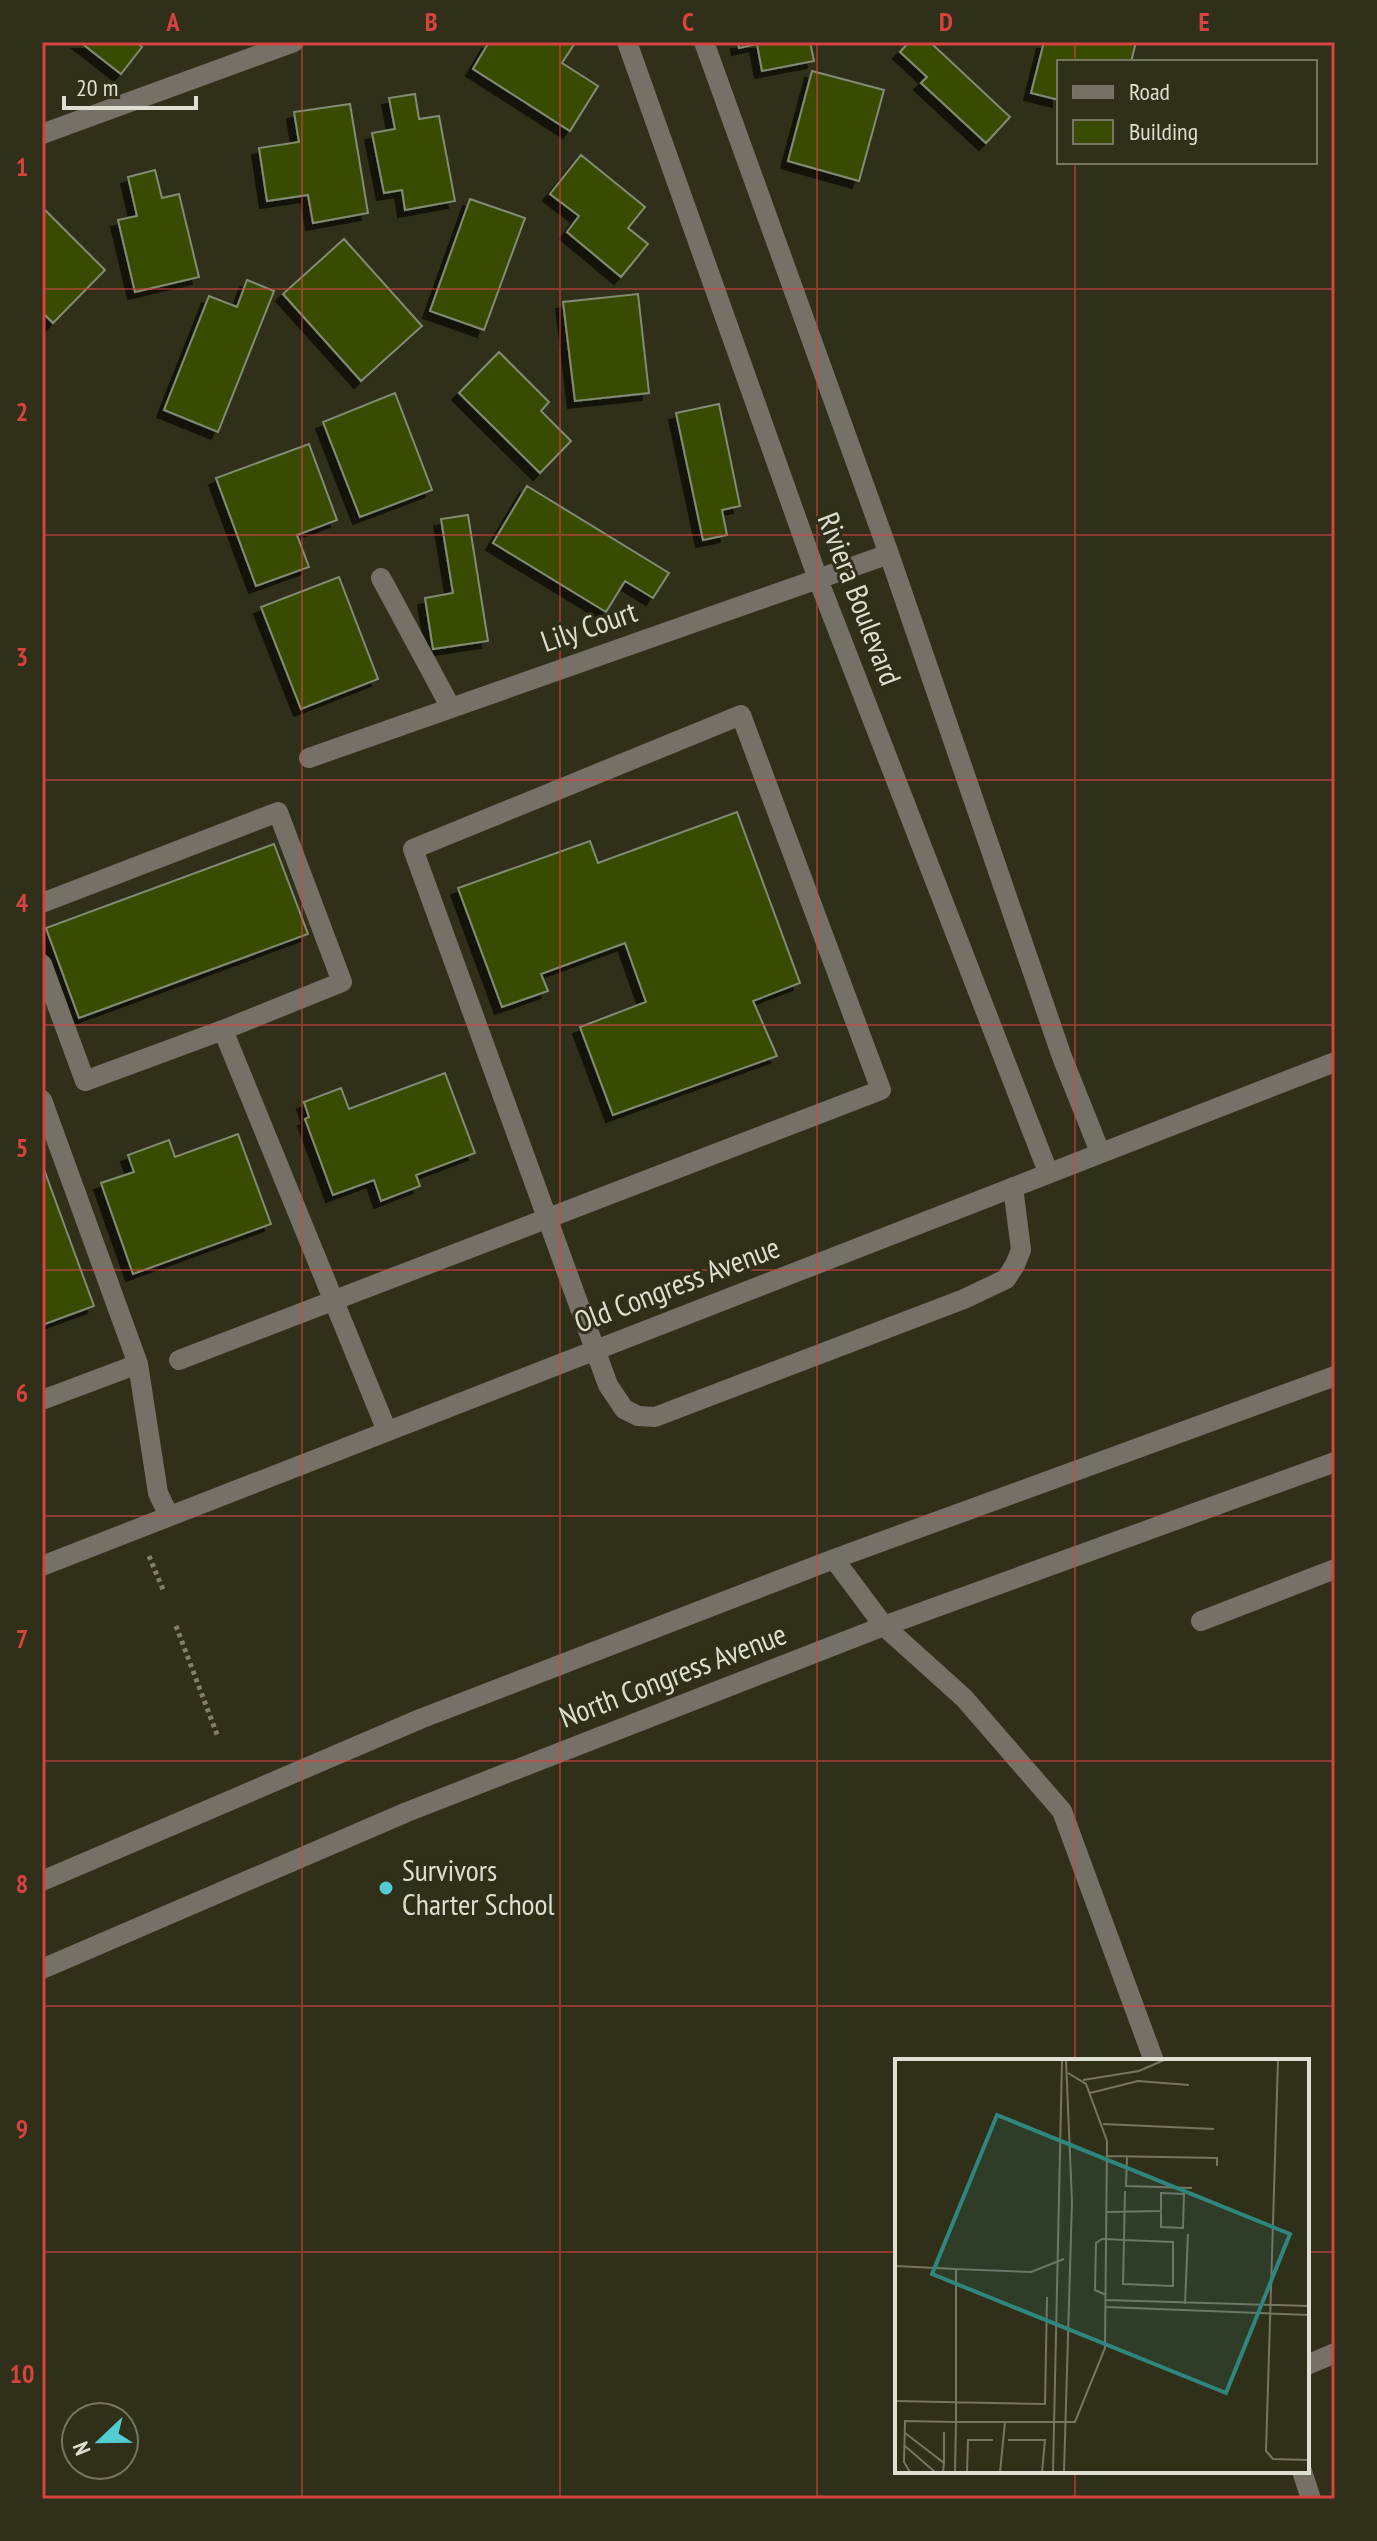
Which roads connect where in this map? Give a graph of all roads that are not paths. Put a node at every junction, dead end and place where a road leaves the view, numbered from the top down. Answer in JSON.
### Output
{"nodes":[{"id":1,"x":294,"y":42,"type":"edge"},
{"id":2,"x":627,"y":42,"type":"edge"},
{"id":3,"x":704,"y":42,"type":"edge"},
{"id":4,"x":42,"y":134,"type":"edge"},
{"id":5,"x":889,"y":554,"type":"junction"},
{"id":6,"x":381,"y":578,"type":"dead end"},
{"id":7,"x":818,"y":579,"type":"junction"},
{"id":8,"x":451,"y":708,"type":"junction"},
{"id":9,"x":309,"y":758,"type":"dead end"},
{"id":10,"x":42,"y":903,"type":"edge"},
{"id":11,"x":42,"y":964,"type":"edge"},
{"id":12,"x":223,"y":1030,"type":"junction"},
{"id":13,"x":1335,"y":1062,"type":"edge"},
{"id":14,"x":42,"y":1100,"type":"edge"},
{"id":15,"x":1100,"y":1152,"type":"junction"},
{"id":16,"x":1048,"y":1172,"type":"junction"},
{"id":17,"x":1013,"y":1187,"type":"junction"},
{"id":18,"x":548,"y":1220,"type":"junction"},
{"id":19,"x":334,"y":1301,"type":"junction"},
{"id":20,"x":594,"y":1349,"type":"junction"},
{"id":21,"x":179,"y":1360,"type":"dead end"},
{"id":22,"x":138,"y":1364,"type":"junction"},
{"id":23,"x":1335,"y":1376,"type":"edge"},
{"id":24,"x":42,"y":1400,"type":"edge"},
{"id":25,"x":387,"y":1431,"type":"junction"},
{"id":26,"x":1335,"y":1462,"type":"edge"},
{"id":27,"x":169,"y":1516,"type":"junction"},
{"id":28,"x":834,"y":1559,"type":"junction"},
{"id":29,"x":42,"y":1566,"type":"edge"},
{"id":30,"x":1335,"y":1569,"type":"edge"},
{"id":31,"x":1201,"y":1621,"type":"dead end"},
{"id":32,"x":884,"y":1626,"type":"junction"},
{"id":33,"x":42,"y":1881,"type":"edge"},
{"id":34,"x":42,"y":1969,"type":"edge"},
{"id":35,"x":1153,"y":2059,"type":"edge"},
{"id":36,"x":1335,"y":2353,"type":"edge"},
{"id":37,"x":1309,"y":2364,"type":"edge"},
{"id":38,"x":1303,"y":2473,"type":"edge"},
{"id":39,"x":1311,"y":2499,"type":"edge"}],
"edges":[{"from":1,"to":4,"type":"street"},
{"from":2,"to":7,"type":"street","name":"Riviera Boulevard"},
{"from":3,"to":5,"type":"street","name":"Riviera Boulevard"},
{"from":5,"to":7,"type":"street","name":"Lily Court"},
{"from":5,"to":15,"type":"street","name":"Riviera Boulevard"},
{"from":6,"to":8,"type":"street"},
{"from":7,"to":8,"type":"street","name":"Lily Court"},
{"from":7,"to":16,"type":"street","name":"Riviera Boulevard"},
{"from":8,"to":9,"type":"street","name":"Lily Court"},
{"from":10,"to":12,"type":"street"},
{"from":11,"to":12,"type":"street"},
{"from":12,"to":19,"type":"street"},
{"from":13,"to":15,"type":"street","name":"Old Congress Avenue"},
{"from":14,"to":22,"type":"street"},
{"from":15,"to":16,"type":"street","name":"Old Congress Avenue"},
{"from":16,"to":17,"type":"street","name":"Old Congress Avenue"},
{"from":17,"to":20,"type":"street","name":"Old Congress Avenue"},
{"from":17,"to":20,"type":"street"},
{"from":18,"to":18,"type":"street"},
{"from":18,"to":19,"type":"street"},
{"from":18,"to":20,"type":"street"},
{"from":19,"to":21,"type":"street"},
{"from":19,"to":25,"type":"street"},
{"from":20,"to":25,"type":"street","name":"Old Congress Avenue"},
{"from":22,"to":24,"type":"street"},
{"from":22,"to":27,"type":"street"},
{"from":23,"to":28,"type":"street","name":"North Congress Avenue"},
{"from":25,"to":27,"type":"street","name":"Old Congress Avenue"},
{"from":26,"to":32,"type":"street","name":"North Congress Avenue"},
{"from":27,"to":29,"type":"street","name":"Old Congress Avenue"},
{"from":28,"to":32,"type":"street"},
{"from":28,"to":33,"type":"street","name":"North Congress Avenue"},
{"from":30,"to":31,"type":"street"},
{"from":32,"to":34,"type":"street","name":"North Congress Avenue"},
{"from":32,"to":35,"type":"street"},
{"from":36,"to":37,"type":"street"},
{"from":38,"to":39,"type":"street"}]}
